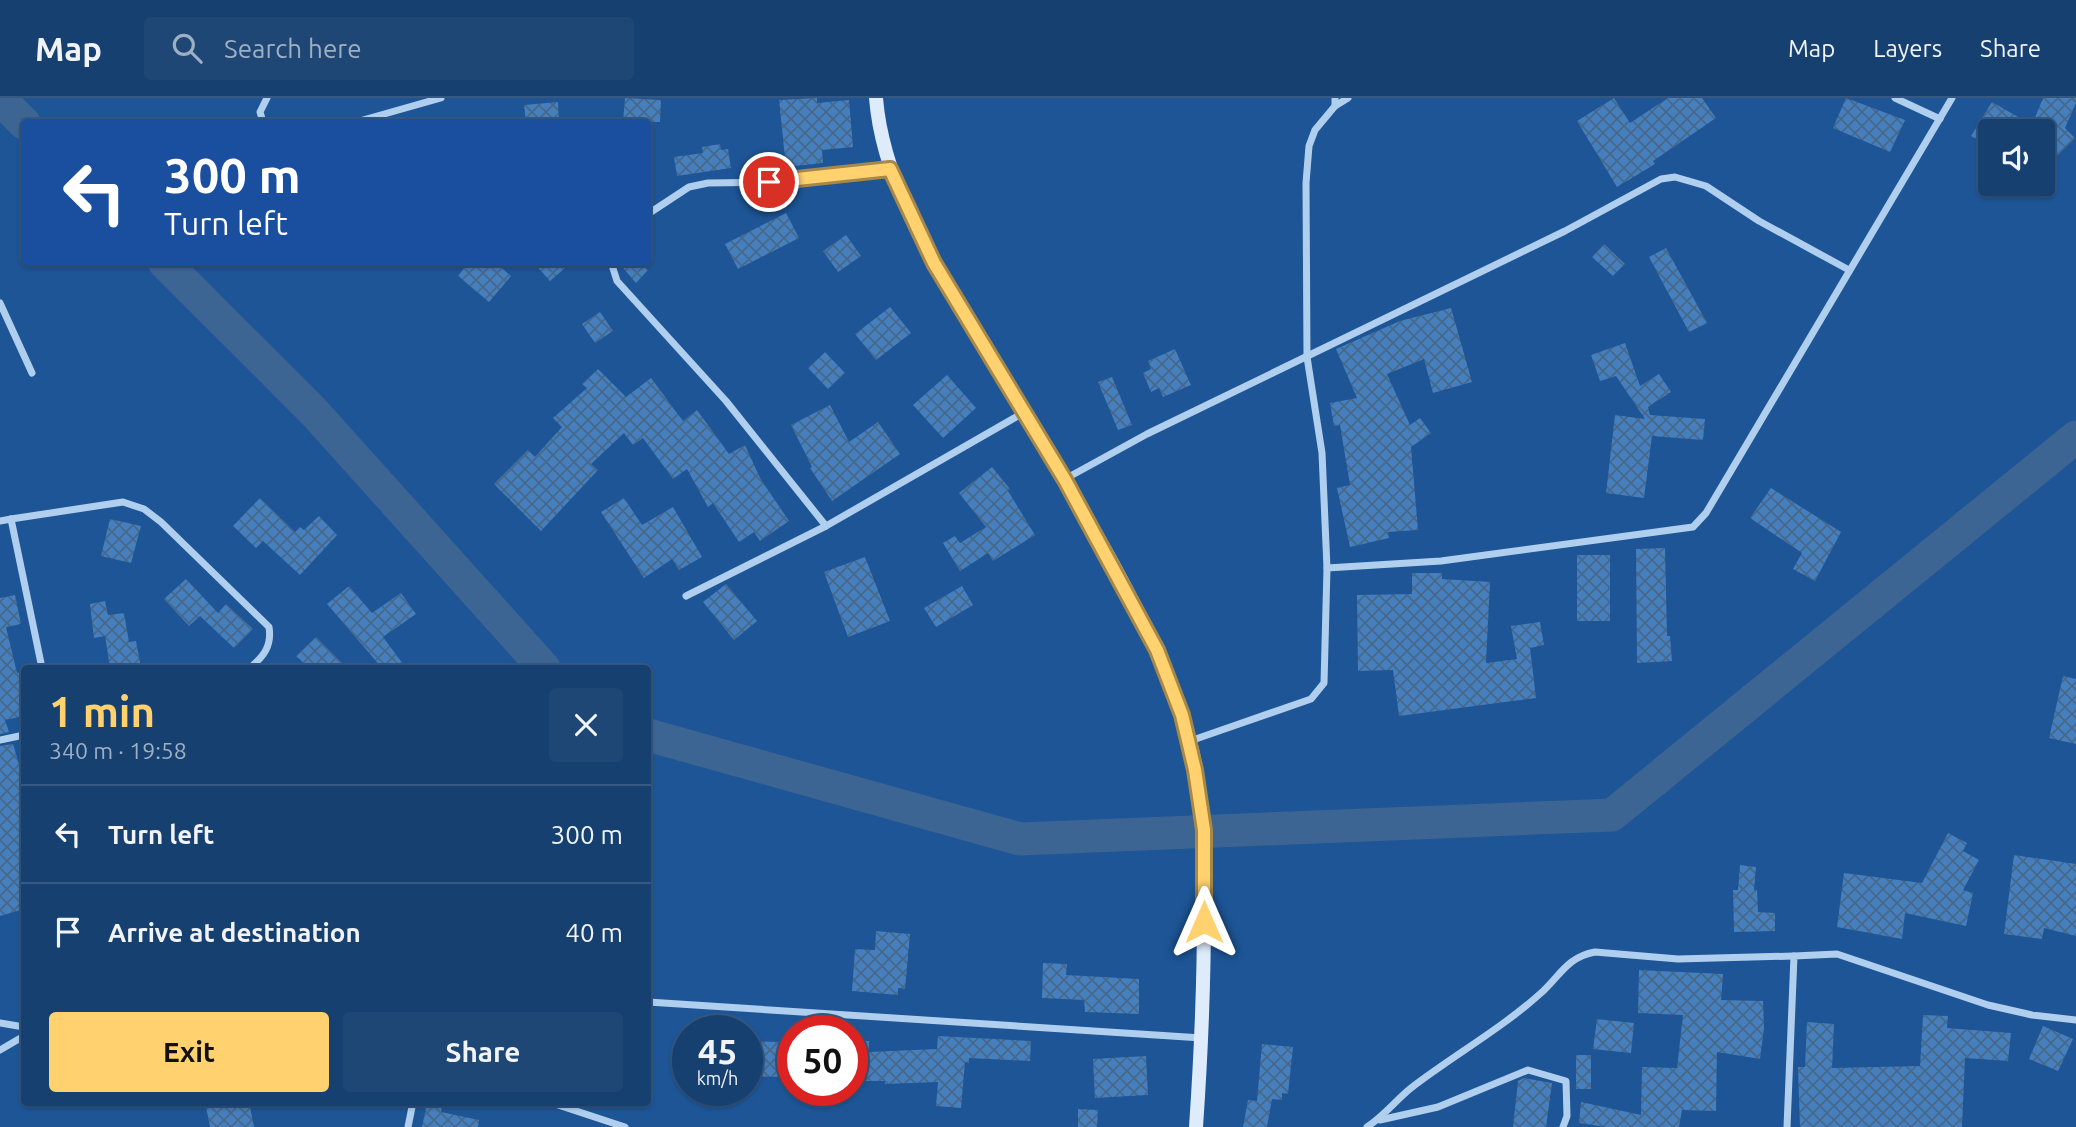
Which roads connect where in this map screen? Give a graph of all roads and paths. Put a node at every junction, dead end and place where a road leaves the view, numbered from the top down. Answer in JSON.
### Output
{"nodes":[{"id":1,"x":267,"y":98,"type":"edge"},
{"id":2,"x":441,"y":98,"type":"edge"},
{"id":3,"x":876,"y":98,"type":"edge"},
{"id":4,"x":1349,"y":98,"type":"edge"},
{"id":5,"x":1895,"y":98,"type":"edge"},
{"id":6,"x":1952,"y":98,"type":"edge"},
{"id":7,"x":1335,"y":102,"type":"edge"},
{"id":8,"x":262,"y":119,"type":"edge"},
{"id":9,"x":367,"y":119,"type":"edge"},
{"id":10,"x":1940,"y":119,"type":"junction"},
{"id":11,"x":890,"y":169,"type":"junction"},
{"id":12,"x":651,"y":212,"type":"edge"},
{"id":13,"x":612,"y":266,"type":"edge"},
{"id":14,"x":1849,"y":270,"type":"junction"},
{"id":15,"x":0,"y":303,"type":"edge"},
{"id":16,"x":1307,"y":357,"type":"junction"},
{"id":17,"x":32,"y":373,"type":"dead end"},
{"id":18,"x":1023,"y":413,"type":"junction"},
{"id":19,"x":1065,"y":480,"type":"junction"},
{"id":20,"x":11,"y":519,"type":"junction"},
{"id":21,"x":0,"y":521,"type":"edge"},
{"id":22,"x":826,"y":526,"type":"junction"},
{"id":23,"x":1327,"y":568,"type":"junction"},
{"id":24,"x":686,"y":596,"type":"dead end"},
{"id":25,"x":41,"y":665,"type":"edge"},
{"id":26,"x":254,"y":665,"type":"edge"},
{"id":27,"x":21,"y":735,"type":"edge"},
{"id":28,"x":0,"y":740,"type":"edge"},
{"id":29,"x":1190,"y":742,"type":"junction"},
{"id":30,"x":1794,"y":956,"type":"junction"},
{"id":31,"x":651,"y":1002,"type":"edge"},
{"id":32,"x":2076,"y":1020,"type":"edge"},
{"id":33,"x":0,"y":1023,"type":"edge"},
{"id":34,"x":21,"y":1026,"type":"edge"},
{"id":35,"x":21,"y":1038,"type":"edge"},
{"id":36,"x":1202,"y":1038,"type":"junction"},
{"id":37,"x":0,"y":1050,"type":"edge"},
{"id":38,"x":412,"y":1106,"type":"edge"},
{"id":39,"x":561,"y":1106,"type":"edge"},
{"id":40,"x":1376,"y":1122,"type":"junction"},
{"id":41,"x":408,"y":1127,"type":"edge"},
{"id":42,"x":625,"y":1127,"type":"edge"},
{"id":43,"x":1196,"y":1127,"type":"edge"},
{"id":44,"x":1367,"y":1127,"type":"edge"},
{"id":45,"x":1563,"y":1127,"type":"edge"},
{"id":46,"x":1787,"y":1127,"type":"edge"}],
"edges":[{"from":1,"to":8,"type":"street"},
{"from":2,"to":9,"type":"street"},
{"from":3,"to":11,"type":"main road"},
{"from":4,"to":7,"type":"street"},
{"from":5,"to":10,"type":"street"},
{"from":6,"to":10,"type":"street"},
{"from":7,"to":16,"type":"street"},
{"from":10,"to":14,"type":"street"},
{"from":11,"to":12,"type":"street"},
{"from":11,"to":18,"type":"main road"},
{"from":13,"to":22,"type":"street"},
{"from":14,"to":16,"type":"street"},
{"from":14,"to":23,"type":"street"},
{"from":15,"to":17,"type":"street"},
{"from":16,"to":19,"type":"street"},
{"from":16,"to":23,"type":"street"},
{"from":18,"to":19,"type":"main road"},
{"from":18,"to":22,"type":"street"},
{"from":19,"to":29,"type":"main road"},
{"from":20,"to":21,"type":"street"},
{"from":20,"to":25,"type":"street"},
{"from":20,"to":26,"type":"street"},
{"from":22,"to":24,"type":"street"},
{"from":23,"to":29,"type":"street"},
{"from":27,"to":28,"type":"street"},
{"from":29,"to":36,"type":"main road"},
{"from":30,"to":32,"type":"street"},
{"from":30,"to":40,"type":"street"},
{"from":30,"to":46,"type":"street"},
{"from":31,"to":36,"type":"street"},
{"from":33,"to":34,"type":"street"},
{"from":35,"to":37,"type":"street"},
{"from":36,"to":43,"type":"main road"},
{"from":38,"to":41,"type":"street"},
{"from":39,"to":42,"type":"street"},
{"from":40,"to":44,"type":"street"},
{"from":40,"to":45,"type":"street"}]}
